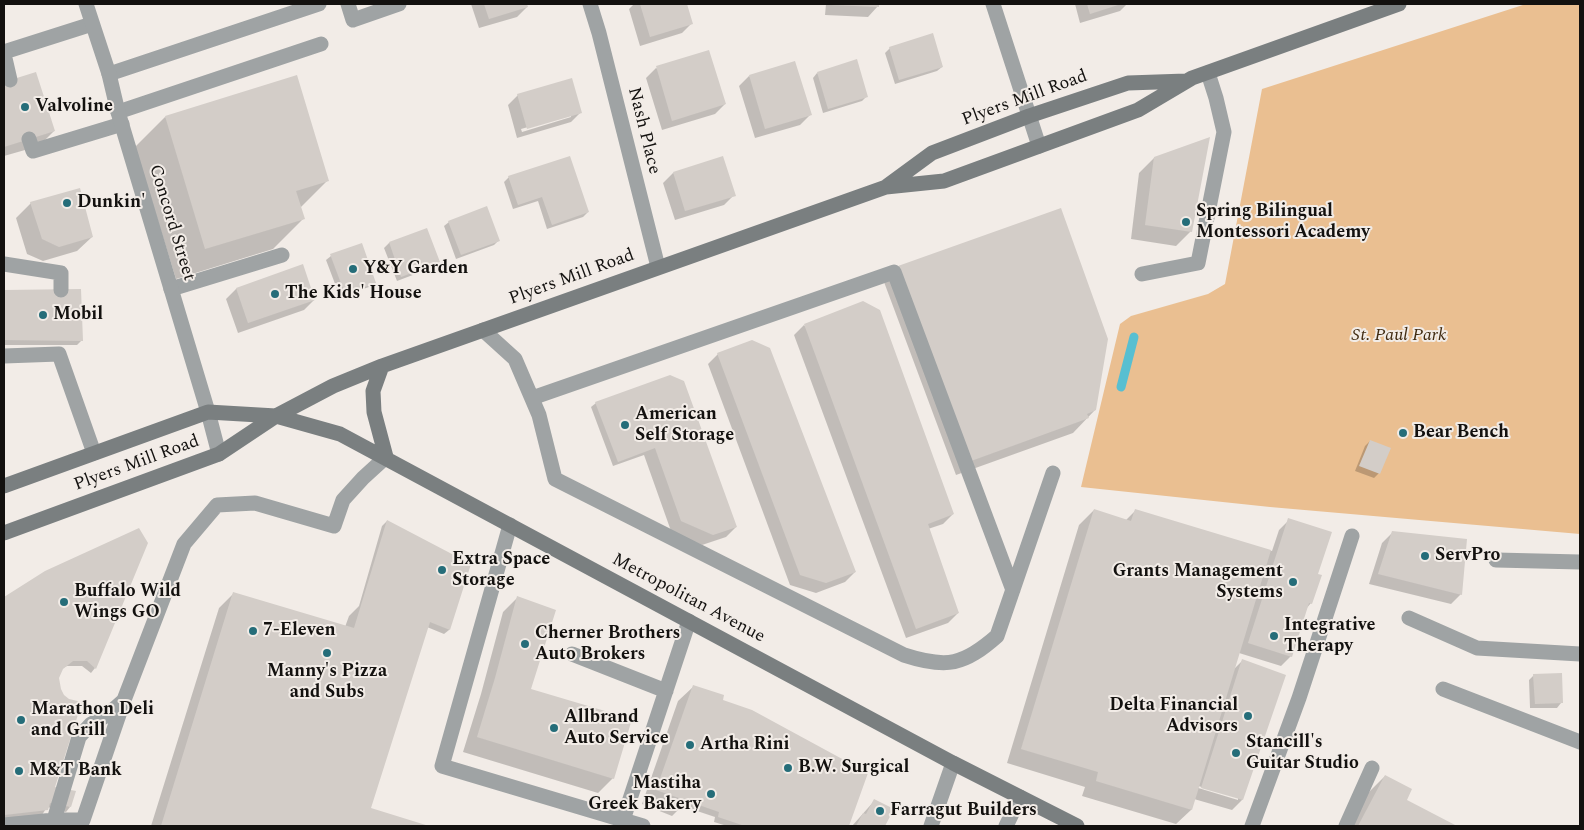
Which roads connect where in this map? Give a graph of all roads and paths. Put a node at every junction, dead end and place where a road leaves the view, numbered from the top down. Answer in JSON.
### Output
{"nodes":[{"id":1,"x":86,"y":4,"type":"edge"},
{"id":2,"x":319,"y":4,"type":"edge"},
{"id":3,"x":348,"y":4,"type":"edge"},
{"id":4,"x":399,"y":4,"type":"edge"},
{"id":5,"x":590,"y":4,"type":"edge"},
{"id":6,"x":992,"y":4,"type":"edge"},
{"id":7,"x":1399,"y":4,"type":"edge"},
{"id":8,"x":92,"y":24,"type":"junction"},
{"id":9,"x":321,"y":44,"type":"dead end"},
{"id":10,"x":4,"y":53,"type":"edge"},
{"id":11,"x":1208,"y":73,"type":"junction"},
{"id":12,"x":109,"y":74,"type":"junction"},
{"id":13,"x":10,"y":80,"type":"dead end"},
{"id":14,"x":1188,"y":80,"type":"junction"},
{"id":15,"x":1029,"y":116,"type":"junction"},
{"id":16,"x":120,"y":118,"type":"junction"},
{"id":17,"x":30,"y":139,"type":"dead end"},
{"id":18,"x":1039,"y":146,"type":"junction"},
{"id":19,"x":886,"y":187,"type":"junction"},
{"id":20,"x":282,"y":256,"type":"dead end"},
{"id":21,"x":4,"y":264,"type":"edge"},
{"id":22,"x":658,"y":267,"type":"junction"},
{"id":23,"x":1142,"y":274,"type":"dead end"},
{"id":24,"x":171,"y":289,"type":"junction"},
{"id":25,"x":60,"y":290,"type":"dead end"},
{"id":26,"x":484,"y":330,"type":"junction"},
{"id":27,"x":4,"y":356,"type":"edge"},
{"id":28,"x":382,"y":366,"type":"junction"},
{"id":29,"x":532,"y":398,"type":"junction"},
{"id":30,"x":208,"y":412,"type":"junction"},
{"id":31,"x":276,"y":416,"type":"junction"},
{"id":32,"x":94,"y":453,"type":"junction"},
{"id":33,"x":219,"y":454,"type":"junction"},
{"id":34,"x":386,"y":458,"type":"junction"},
{"id":35,"x":1054,"y":473,"type":"dead end"},
{"id":36,"x":4,"y":486,"type":"edge"},
{"id":37,"x":510,"y":525,"type":"junction"},
{"id":38,"x":4,"y":533,"type":"edge"},
{"id":39,"x":1352,"y":536,"type":"dead end"},
{"id":40,"x":1496,"y":560,"type":"dead end"},
{"id":41,"x":1580,"y":562,"type":"edge"},
{"id":42,"x":1013,"y":590,"type":"junction"},
{"id":43,"x":1408,"y":618,"type":"dead end"},
{"id":44,"x":689,"y":621,"type":"junction"},
{"id":45,"x":572,"y":654,"type":"dead end"},
{"id":46,"x":1580,"y":654,"type":"edge"},
{"id":47,"x":1443,"y":689,"type":"dead end"},
{"id":48,"x":666,"y":691,"type":"junction"},
{"id":49,"x":124,"y":700,"type":"junction"},
{"id":50,"x":1580,"y":742,"type":"edge"},
{"id":51,"x":953,"y":762,"type":"junction"},
{"id":52,"x":1372,"y":768,"type":"dead end"},
{"id":53,"x":1020,"y":797,"type":"junction"},
{"id":54,"x":54,"y":820,"type":"junction"},
{"id":55,"x":623,"y":823,"type":"edge"},
{"id":56,"x":4,"y":825,"type":"edge"},
{"id":57,"x":644,"y":826,"type":"edge"},
{"id":58,"x":931,"y":826,"type":"edge"},
{"id":59,"x":1006,"y":826,"type":"edge"},
{"id":60,"x":1077,"y":826,"type":"edge"},
{"id":61,"x":1252,"y":826,"type":"edge"},
{"id":62,"x":1346,"y":826,"type":"edge"}],
"edges":[{"from":1,"to":8,"type":"street","name":"Concord Street"},
{"from":2,"to":12,"type":"street"},
{"from":3,"to":4,"type":"street"},
{"from":5,"to":22,"type":"street","name":"Nash Place"},
{"from":6,"to":15,"type":"street"},
{"from":7,"to":11,"type":"main road","name":"Plyers Mill Road"},
{"from":8,"to":10,"type":"street"},
{"from":8,"to":12,"type":"street","name":"Concord Street"},
{"from":9,"to":16,"type":"street"},
{"from":10,"to":13,"type":"street"},
{"from":11,"to":14,"type":"main road","name":"Plyers Mill Road"},
{"from":11,"to":23,"type":"street"},
{"from":12,"to":16,"type":"street","name":"Concord Street"},
{"from":14,"to":15,"type":"main road","name":"Plyers Mill Road"},
{"from":14,"to":18,"type":"main road","name":"Plyers Mill Road"},
{"from":15,"to":18,"type":"street"},
{"from":15,"to":19,"type":"main road","name":"Plyers Mill Road"},
{"from":16,"to":17,"type":"street"},
{"from":16,"to":24,"type":"street","name":"Concord Street"},
{"from":18,"to":19,"type":"main road","name":"Plyers Mill Road"},
{"from":19,"to":22,"type":"main road","name":"Plyers Mill Road"},
{"from":20,"to":24,"type":"street"},
{"from":21,"to":25,"type":"street"},
{"from":22,"to":26,"type":"main road","name":"Plyers Mill Road"},
{"from":24,"to":30,"type":"street","name":"Concord Street"},
{"from":26,"to":28,"type":"main road","name":"Plyers Mill Road"},
{"from":26,"to":29,"type":"street"},
{"from":27,"to":32,"type":"street"},
{"from":28,"to":31,"type":"main road","name":"Plyers Mill Road"},
{"from":28,"to":34,"type":"main road"},
{"from":29,"to":42,"type":"street"},
{"from":29,"to":42,"type":"street"},
{"from":30,"to":31,"type":"main road","name":"Plyers Mill Road"},
{"from":30,"to":32,"type":"main road","name":"Plyers Mill Road"},
{"from":30,"to":33,"type":"street","name":"Concord Street"},
{"from":31,"to":33,"type":"main road","name":"Plyers Mill Road"},
{"from":31,"to":34,"type":"main road","name":"Metropolitan Avenue"},
{"from":32,"to":36,"type":"main road","name":"Plyers Mill Road"},
{"from":33,"to":38,"type":"main road","name":"Plyers Mill Road"},
{"from":34,"to":37,"type":"main road","name":"Metropolitan Avenue"},
{"from":34,"to":49,"type":"street"},
{"from":35,"to":42,"type":"street"},
{"from":37,"to":44,"type":"main road","name":"Metropolitan Avenue"},
{"from":37,"to":55,"type":"street"},
{"from":39,"to":61,"type":"street"},
{"from":40,"to":41,"type":"street"},
{"from":43,"to":46,"type":"street"},
{"from":44,"to":48,"type":"street"},
{"from":44,"to":51,"type":"main road","name":"Metropolitan Avenue"},
{"from":45,"to":48,"type":"street"},
{"from":47,"to":50,"type":"street"},
{"from":48,"to":55,"type":"street"},
{"from":49,"to":54,"type":"street"},
{"from":49,"to":54,"type":"street"},
{"from":51,"to":53,"type":"main road","name":"Metropolitan Avenue"},
{"from":51,"to":58,"type":"street"},
{"from":52,"to":62,"type":"street"},
{"from":53,"to":59,"type":"street"},
{"from":53,"to":60,"type":"main road","name":"Metropolitan Avenue"},
{"from":54,"to":56,"type":"street"},
{"from":55,"to":57,"type":"street"}]}
